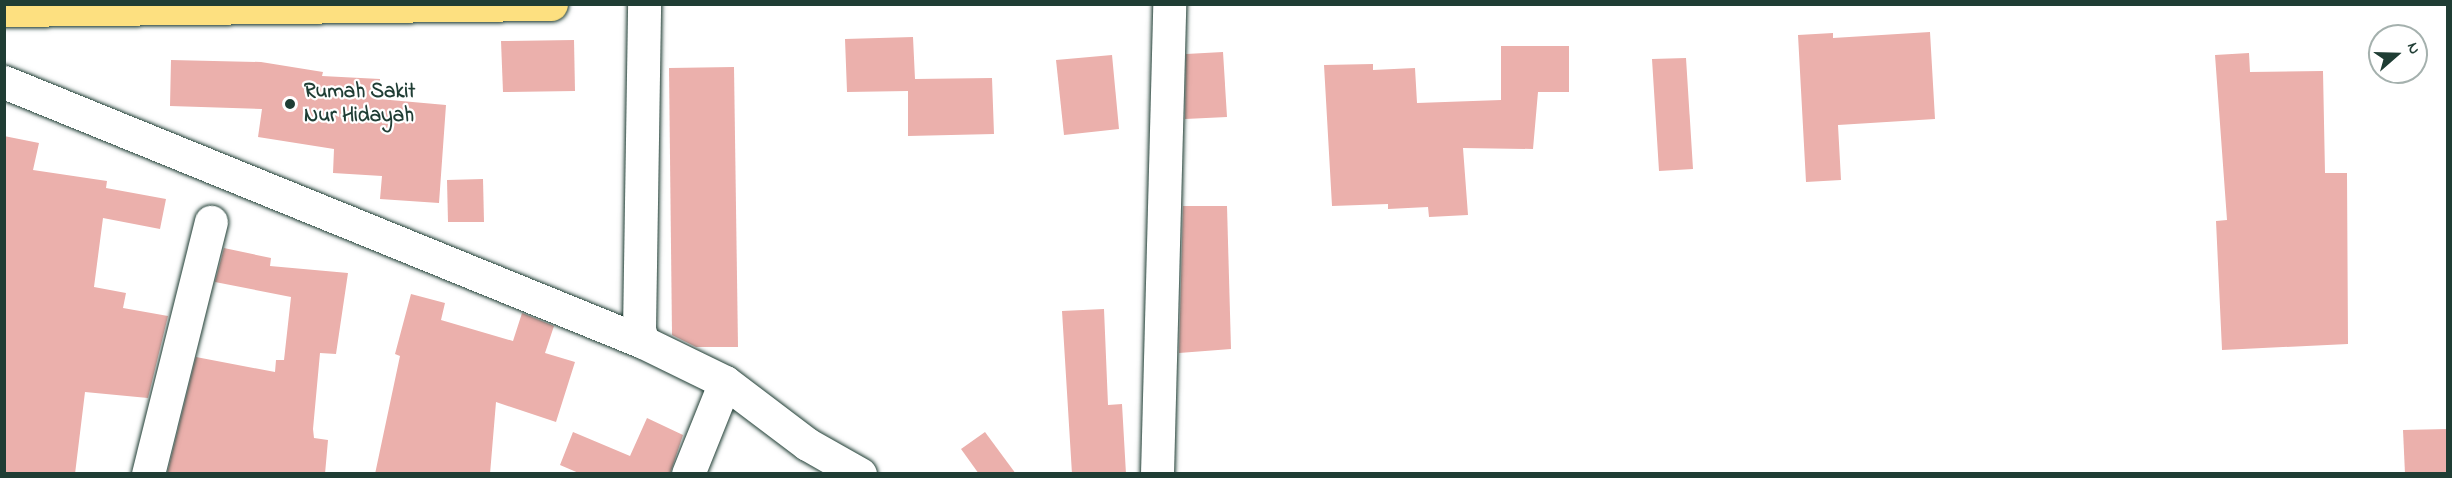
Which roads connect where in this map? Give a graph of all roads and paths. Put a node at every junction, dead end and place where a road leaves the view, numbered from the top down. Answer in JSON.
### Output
{"nodes":[{"id":1,"x":551,"y":4,"type":"edge"},
{"id":2,"x":644,"y":4,"type":"edge"},
{"id":3,"x":1169,"y":4,"type":"edge"},
{"id":4,"x":4,"y":10,"type":"edge"},
{"id":5,"x":4,"y":82,"type":"edge"},
{"id":6,"x":211,"y":222,"type":"dead end"},
{"id":7,"x":643,"y":342,"type":"junction"},
{"id":8,"x":715,"y":405,"type":"junction"},
{"id":9,"x":148,"y":474,"type":"edge"},
{"id":10,"x":688,"y":474,"type":"edge"},
{"id":11,"x":860,"y":474,"type":"edge"},
{"id":12,"x":1157,"y":474,"type":"edge"}],
"edges":[{"from":1,"to":4,"type":"main road"},
{"from":2,"to":7,"type":"street"},
{"from":3,"to":12,"type":"street"},
{"from":5,"to":7,"type":"street"},
{"from":6,"to":9,"type":"street"},
{"from":7,"to":8,"type":"street"},
{"from":8,"to":10,"type":"street"},
{"from":8,"to":11,"type":"street"}]}
